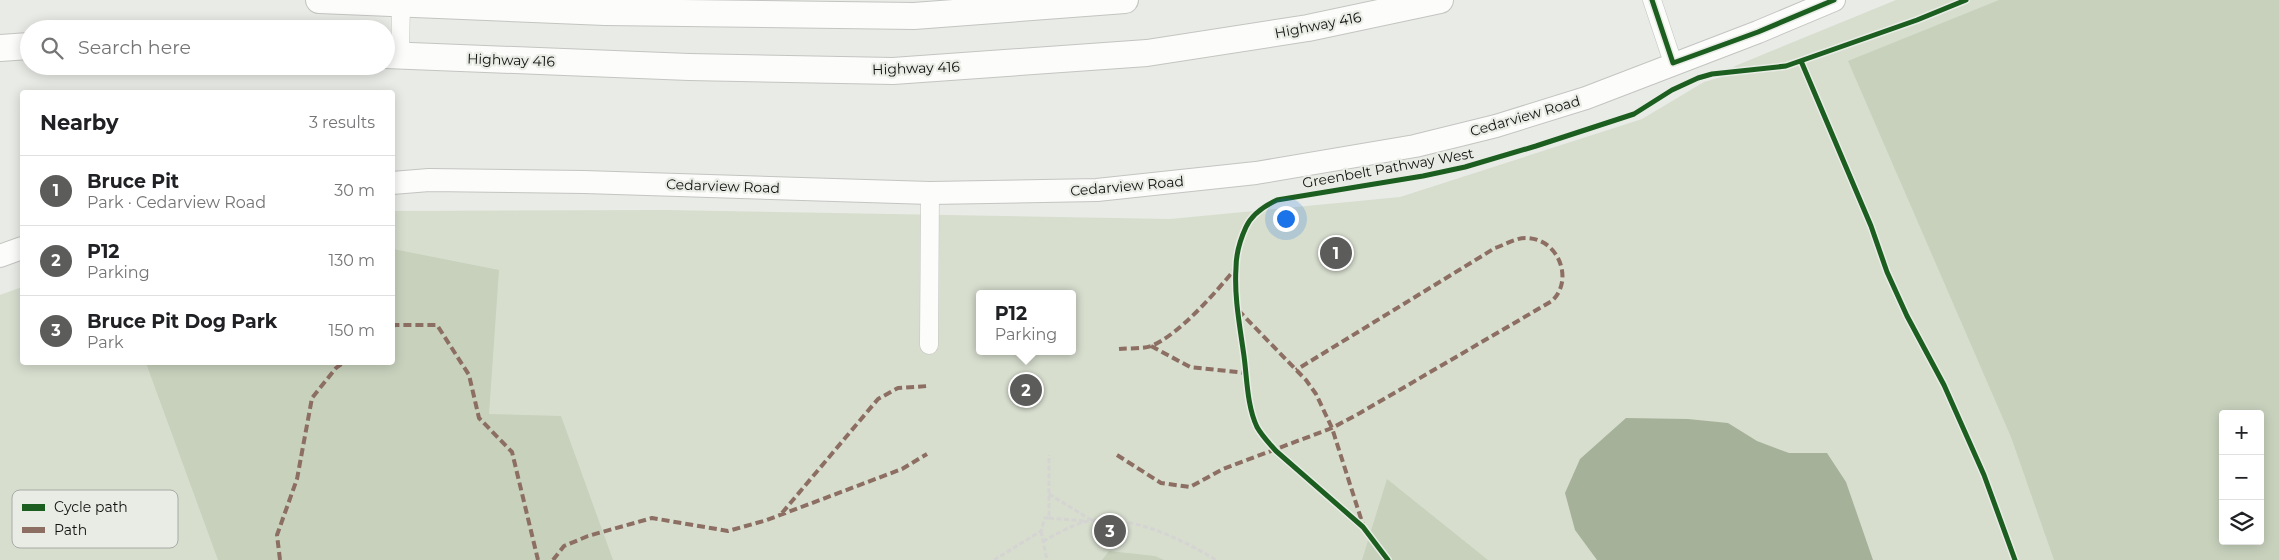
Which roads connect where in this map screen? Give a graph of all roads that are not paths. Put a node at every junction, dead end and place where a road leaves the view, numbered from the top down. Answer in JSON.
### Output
{"nodes":[{"id":1,"x":319,"y":0,"type":"edge"},
{"id":2,"x":1125,"y":0,"type":"edge"},
{"id":3,"x":1440,"y":0,"type":"edge"},
{"id":4,"x":1834,"y":0,"type":"edge"},
{"id":5,"x":401,"y":2,"type":"junction"},
{"id":6,"x":1652,"y":2,"type":"edge"},
{"id":7,"x":395,"y":42,"type":"edge"},
{"id":8,"x":20,"y":47,"type":"edge"},
{"id":9,"x":0,"y":48,"type":"edge"},
{"id":10,"x":395,"y":56,"type":"edge"},
{"id":11,"x":1673,"y":63,"type":"junction"},
{"id":12,"x":395,"y":182,"type":"edge"},
{"id":13,"x":930,"y":193,"type":"junction"},
{"id":14,"x":20,"y":249,"type":"edge"},
{"id":15,"x":0,"y":256,"type":"edge"},
{"id":16,"x":928,"y":345,"type":"dead end"}],
"edges":[{"from":1,"to":5,"type":"highway"},
{"from":2,"to":5,"type":"highway"},
{"from":3,"to":10,"type":"highway","name":"Highway 416"},
{"from":4,"to":11,"type":"main road","name":"Cedarview Road"},
{"from":5,"to":7,"type":"street"},
{"from":6,"to":11,"type":"street"},
{"from":8,"to":9,"type":"highway"},
{"from":11,"to":13,"type":"main road","name":"Cedarview Road"},
{"from":12,"to":13,"type":"main road","name":"Cedarview Road"},
{"from":13,"to":16,"type":"street"},
{"from":14,"to":15,"type":"main road"}]}
